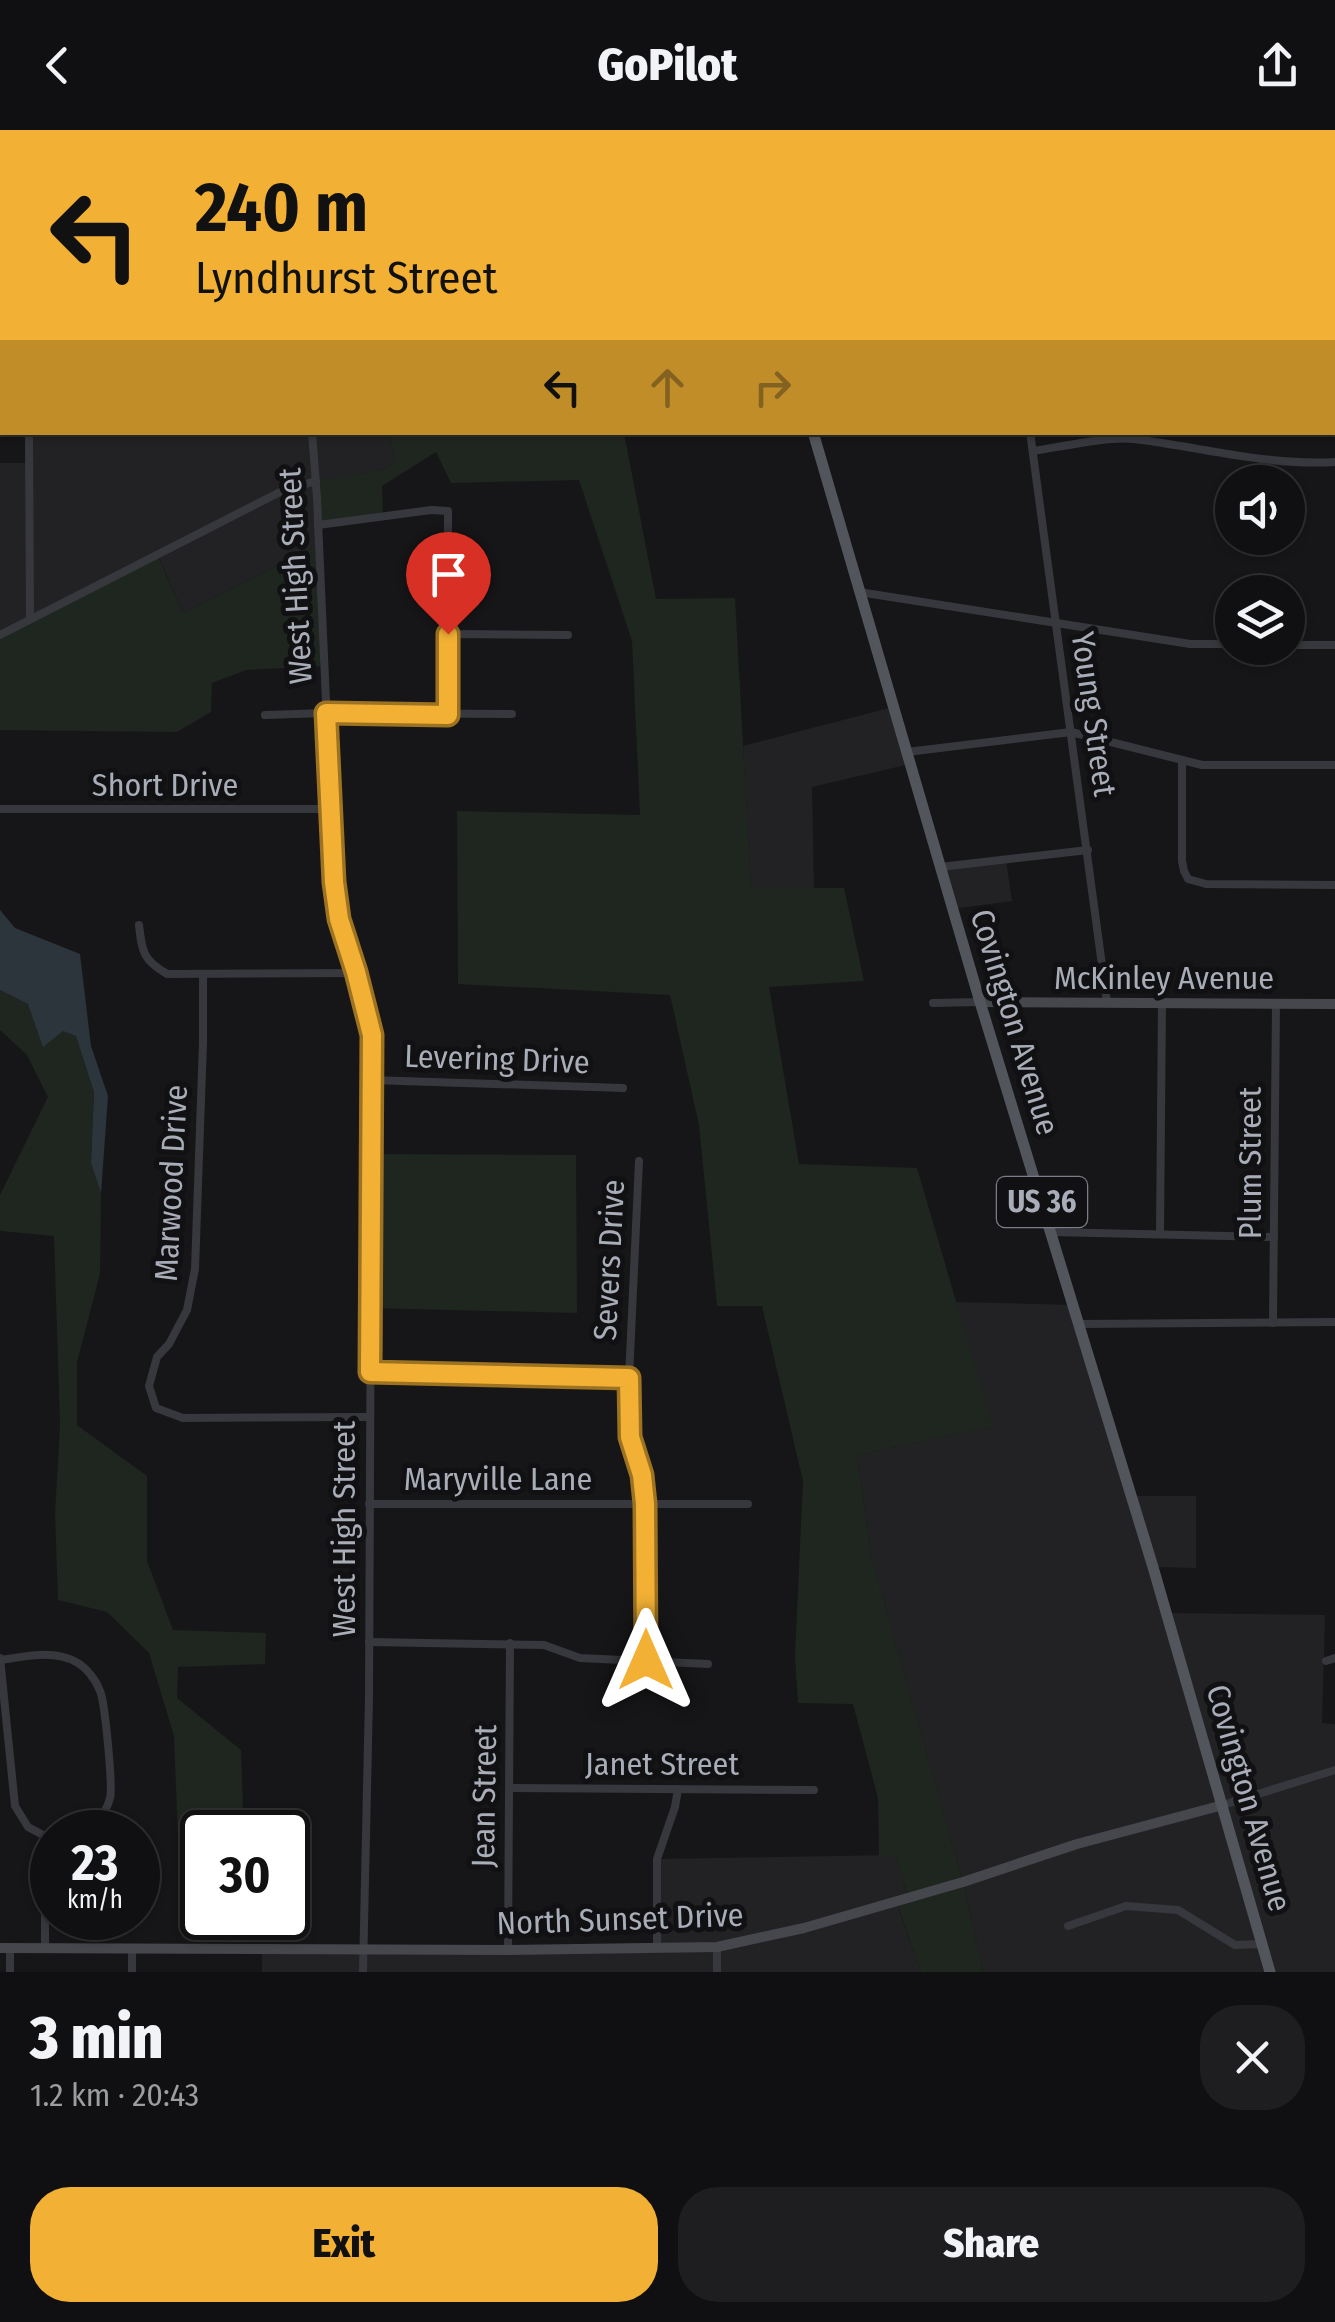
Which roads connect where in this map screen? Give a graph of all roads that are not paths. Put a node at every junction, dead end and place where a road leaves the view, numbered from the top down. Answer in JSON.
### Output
{"nodes":[{"id":1,"x":29,"y":435,"type":"edge"},
{"id":2,"x":312,"y":435,"type":"edge"},
{"id":3,"x":815,"y":435,"type":"edge"},
{"id":4,"x":1030,"y":435,"type":"edge"},
{"id":5,"x":1033,"y":450,"type":"junction"},
{"id":6,"x":1335,"y":462,"type":"edge"},
{"id":7,"x":316,"y":482,"type":"junction"},
{"id":8,"x":318,"y":525,"type":"junction"},
{"id":9,"x":859,"y":592,"type":"junction"},
{"id":10,"x":30,"y":619,"type":"junction"},
{"id":11,"x":1056,"y":624,"type":"junction"},
{"id":12,"x":448,"y":634,"type":"junction"},
{"id":13,"x":568,"y":634,"type":"dead end"},
{"id":14,"x":0,"y":636,"type":"edge"},
{"id":15,"x":1215,"y":644,"type":"edge"},
{"id":16,"x":1305,"y":645,"type":"edge"},
{"id":17,"x":1335,"y":645,"type":"edge"},
{"id":18,"x":326,"y":713,"type":"junction"},
{"id":19,"x":512,"y":714,"type":"dead end"},
{"id":20,"x":265,"y":715,"type":"dead end"},
{"id":21,"x":448,"y":715,"type":"junction"},
{"id":22,"x":1071,"y":732,"type":"junction"},
{"id":23,"x":907,"y":752,"type":"junction"},
{"id":24,"x":1182,"y":761,"type":"junction"},
{"id":25,"x":1335,"y":765,"type":"edge"},
{"id":26,"x":0,"y":809,"type":"edge"},
{"id":27,"x":331,"y":809,"type":"junction"},
{"id":28,"x":1088,"y":850,"type":"junction"},
{"id":29,"x":940,"y":867,"type":"junction"},
{"id":30,"x":1335,"y":885,"type":"edge"},
{"id":31,"x":140,"y":925,"type":"dead end"},
{"id":32,"x":356,"y":972,"type":"junction"},
{"id":33,"x":202,"y":974,"type":"junction"},
{"id":34,"x":980,"y":1002,"type":"junction"},
{"id":35,"x":1108,"y":1002,"type":"junction"},
{"id":36,"x":933,"y":1003,"type":"dead end"},
{"id":37,"x":1162,"y":1004,"type":"junction"},
{"id":38,"x":1276,"y":1004,"type":"junction"},
{"id":39,"x":1335,"y":1004,"type":"edge"},
{"id":40,"x":370,"y":1080,"type":"junction"},
{"id":41,"x":623,"y":1088,"type":"dead end"},
{"id":42,"x":639,"y":1161,"type":"dead end"},
{"id":43,"x":1051,"y":1232,"type":"junction"},
{"id":44,"x":1160,"y":1234,"type":"junction"},
{"id":45,"x":1274,"y":1237,"type":"junction"},
{"id":46,"x":1335,"y":1322,"type":"edge"},
{"id":47,"x":1273,"y":1323,"type":"junction"},
{"id":48,"x":1080,"y":1324,"type":"junction"},
{"id":49,"x":370,"y":1372,"type":"junction"},
{"id":50,"x":629,"y":1378,"type":"junction"},
{"id":51,"x":369,"y":1417,"type":"junction"},
{"id":52,"x":369,"y":1504,"type":"junction"},
{"id":53,"x":645,"y":1504,"type":"junction"},
{"id":54,"x":748,"y":1504,"type":"dead end"},
{"id":55,"x":368,"y":1642,"type":"junction"},
{"id":56,"x":510,"y":1642,"type":"junction"},
{"id":57,"x":0,"y":1659,"type":"edge"},
{"id":58,"x":646,"y":1660,"type":"junction"},
{"id":59,"x":708,"y":1664,"type":"dead end"},
{"id":60,"x":1335,"y":1770,"type":"edge"},
{"id":61,"x":510,"y":1788,"type":"junction"},
{"id":62,"x":678,"y":1789,"type":"junction"},
{"id":63,"x":814,"y":1790,"type":"dead end"},
{"id":64,"x":1222,"y":1806,"type":"junction"},
{"id":65,"x":104,"y":1810,"type":"edge"},
{"id":66,"x":30,"y":1828,"type":"edge"},
{"id":67,"x":1068,"y":1926,"type":"dead end"},
{"id":68,"x":45,"y":1940,"type":"edge"},
{"id":69,"x":1262,"y":1944,"type":"junction"},
{"id":70,"x":5,"y":1948,"type":"edge"},
{"id":71,"x":45,"y":1948,"type":"junction"},
{"id":72,"x":132,"y":1948,"type":"junction"},
{"id":73,"x":657,"y":1948,"type":"junction"},
{"id":74,"x":718,"y":1948,"type":"junction"},
{"id":75,"x":364,"y":1949,"type":"junction"},
{"id":76,"x":508,"y":1950,"type":"junction"},
{"id":77,"x":10,"y":1972,"type":"edge"},
{"id":78,"x":132,"y":1972,"type":"edge"},
{"id":79,"x":363,"y":1972,"type":"edge"},
{"id":80,"x":717,"y":1972,"type":"edge"},
{"id":81,"x":1270,"y":1972,"type":"edge"}],
"edges":[{"from":1,"to":10,"type":"street"},
{"from":2,"to":7,"type":"street","name":"West High Street"},
{"from":3,"to":9,"type":"main road","name":"Covington Avenue","number":"US 36"},
{"from":4,"to":5,"type":"street","name":"Young Street"},
{"from":5,"to":6,"type":"street"},
{"from":5,"to":11,"type":"street","name":"Young Street"},
{"from":7,"to":8,"type":"street","name":"West High Street"},
{"from":7,"to":10,"type":"street"},
{"from":8,"to":12,"type":"street"},
{"from":8,"to":18,"type":"street","name":"West High Street"},
{"from":9,"to":11,"type":"street"},
{"from":9,"to":23,"type":"main road","name":"Covington Avenue","number":"US 36"},
{"from":10,"to":14,"type":"street"},
{"from":11,"to":15,"type":"street"},
{"from":11,"to":22,"type":"street","name":"Young Street"},
{"from":12,"to":13,"type":"street"},
{"from":12,"to":21,"type":"street"},
{"from":16,"to":17,"type":"street"},
{"from":18,"to":20,"type":"street"},
{"from":18,"to":21,"type":"street"},
{"from":18,"to":27,"type":"street","name":"West High Street"},
{"from":19,"to":21,"type":"street"},
{"from":22,"to":23,"type":"street"},
{"from":22,"to":24,"type":"street"},
{"from":22,"to":28,"type":"street","name":"Young Street"},
{"from":23,"to":29,"type":"main road","name":"Covington Avenue","number":"US 36"},
{"from":24,"to":25,"type":"street"},
{"from":24,"to":30,"type":"street"},
{"from":26,"to":27,"type":"street","name":"Short Drive"},
{"from":27,"to":32,"type":"street","name":"West High Street"},
{"from":28,"to":29,"type":"street"},
{"from":28,"to":35,"type":"street","name":"Young Street"},
{"from":29,"to":34,"type":"main road","name":"Covington Avenue","number":"US 36"},
{"from":31,"to":33,"type":"street"},
{"from":32,"to":33,"type":"street"},
{"from":32,"to":40,"type":"street","name":"West High Street"},
{"from":33,"to":51,"type":"street","name":"Marwood Drive"},
{"from":34,"to":35,"type":"main road","name":"McKinley Avenue"},
{"from":34,"to":36,"type":"street","name":"McKinley Avenue"},
{"from":34,"to":43,"type":"main road","name":"Covington Avenue","number":"US 36"},
{"from":35,"to":37,"type":"main road","name":"McKinley Avenue"},
{"from":37,"to":38,"type":"main road","name":"McKinley Avenue"},
{"from":37,"to":44,"type":"street"},
{"from":38,"to":39,"type":"main road","name":"McKinley Avenue"},
{"from":38,"to":45,"type":"street","name":"Plum Street"},
{"from":40,"to":41,"type":"street","name":"Levering Drive"},
{"from":40,"to":49,"type":"street","name":"West High Street"},
{"from":42,"to":50,"type":"street","name":"Severs Drive"},
{"from":43,"to":44,"type":"street"},
{"from":43,"to":48,"type":"main road","name":"Covington Avenue","number":"US 36"},
{"from":44,"to":45,"type":"street"},
{"from":45,"to":47,"type":"street","name":"Plum Street"},
{"from":46,"to":47,"type":"street"},
{"from":47,"to":48,"type":"street"},
{"from":48,"to":64,"type":"main road","name":"Covington Avenue","number":"US 36"},
{"from":49,"to":50,"type":"street"},
{"from":49,"to":51,"type":"street","name":"West High Street"},
{"from":50,"to":53,"type":"street","name":"Severs Drive"},
{"from":51,"to":52,"type":"street","name":"West High Street"},
{"from":52,"to":53,"type":"street","name":"Maryville Lane"},
{"from":52,"to":55,"type":"street","name":"West High Street"},
{"from":53,"to":54,"type":"street","name":"Maryville Lane"},
{"from":53,"to":58,"type":"street","name":"Severs Drive"},
{"from":55,"to":56,"type":"street"},
{"from":55,"to":75,"type":"street","name":"West High Street"},
{"from":56,"to":58,"type":"street"},
{"from":56,"to":61,"type":"street","name":"Jean Street"},
{"from":57,"to":65,"type":"street"},
{"from":57,"to":66,"type":"street"},
{"from":58,"to":59,"type":"street"},
{"from":60,"to":64,"type":"street"},
{"from":61,"to":62,"type":"street","name":"Janet Street"},
{"from":61,"to":76,"type":"street","name":"Jean Street"},
{"from":62,"to":63,"type":"street","name":"Janet Street"},
{"from":62,"to":73,"type":"street"},
{"from":64,"to":69,"type":"main road","name":"Covington Avenue","number":"US 36"},
{"from":64,"to":74,"type":"main road","name":"North Sunset Drive"},
{"from":67,"to":69,"type":"street"},
{"from":68,"to":71,"type":"street"},
{"from":69,"to":81,"type":"main road","name":"Covington Avenue","number":"US 36"},
{"from":70,"to":71,"type":"main road","name":"North Sunset Drive"},
{"from":70,"to":77,"type":"street"},
{"from":71,"to":72,"type":"main road","name":"North Sunset Drive"},
{"from":72,"to":75,"type":"main road","name":"North Sunset Drive"},
{"from":72,"to":78,"type":"street"},
{"from":73,"to":74,"type":"main road","name":"North Sunset Drive"},
{"from":73,"to":76,"type":"main road","name":"North Sunset Drive"},
{"from":74,"to":80,"type":"street"},
{"from":75,"to":76,"type":"main road","name":"North Sunset Drive"},
{"from":75,"to":79,"type":"street","name":"West High Street"}]}
